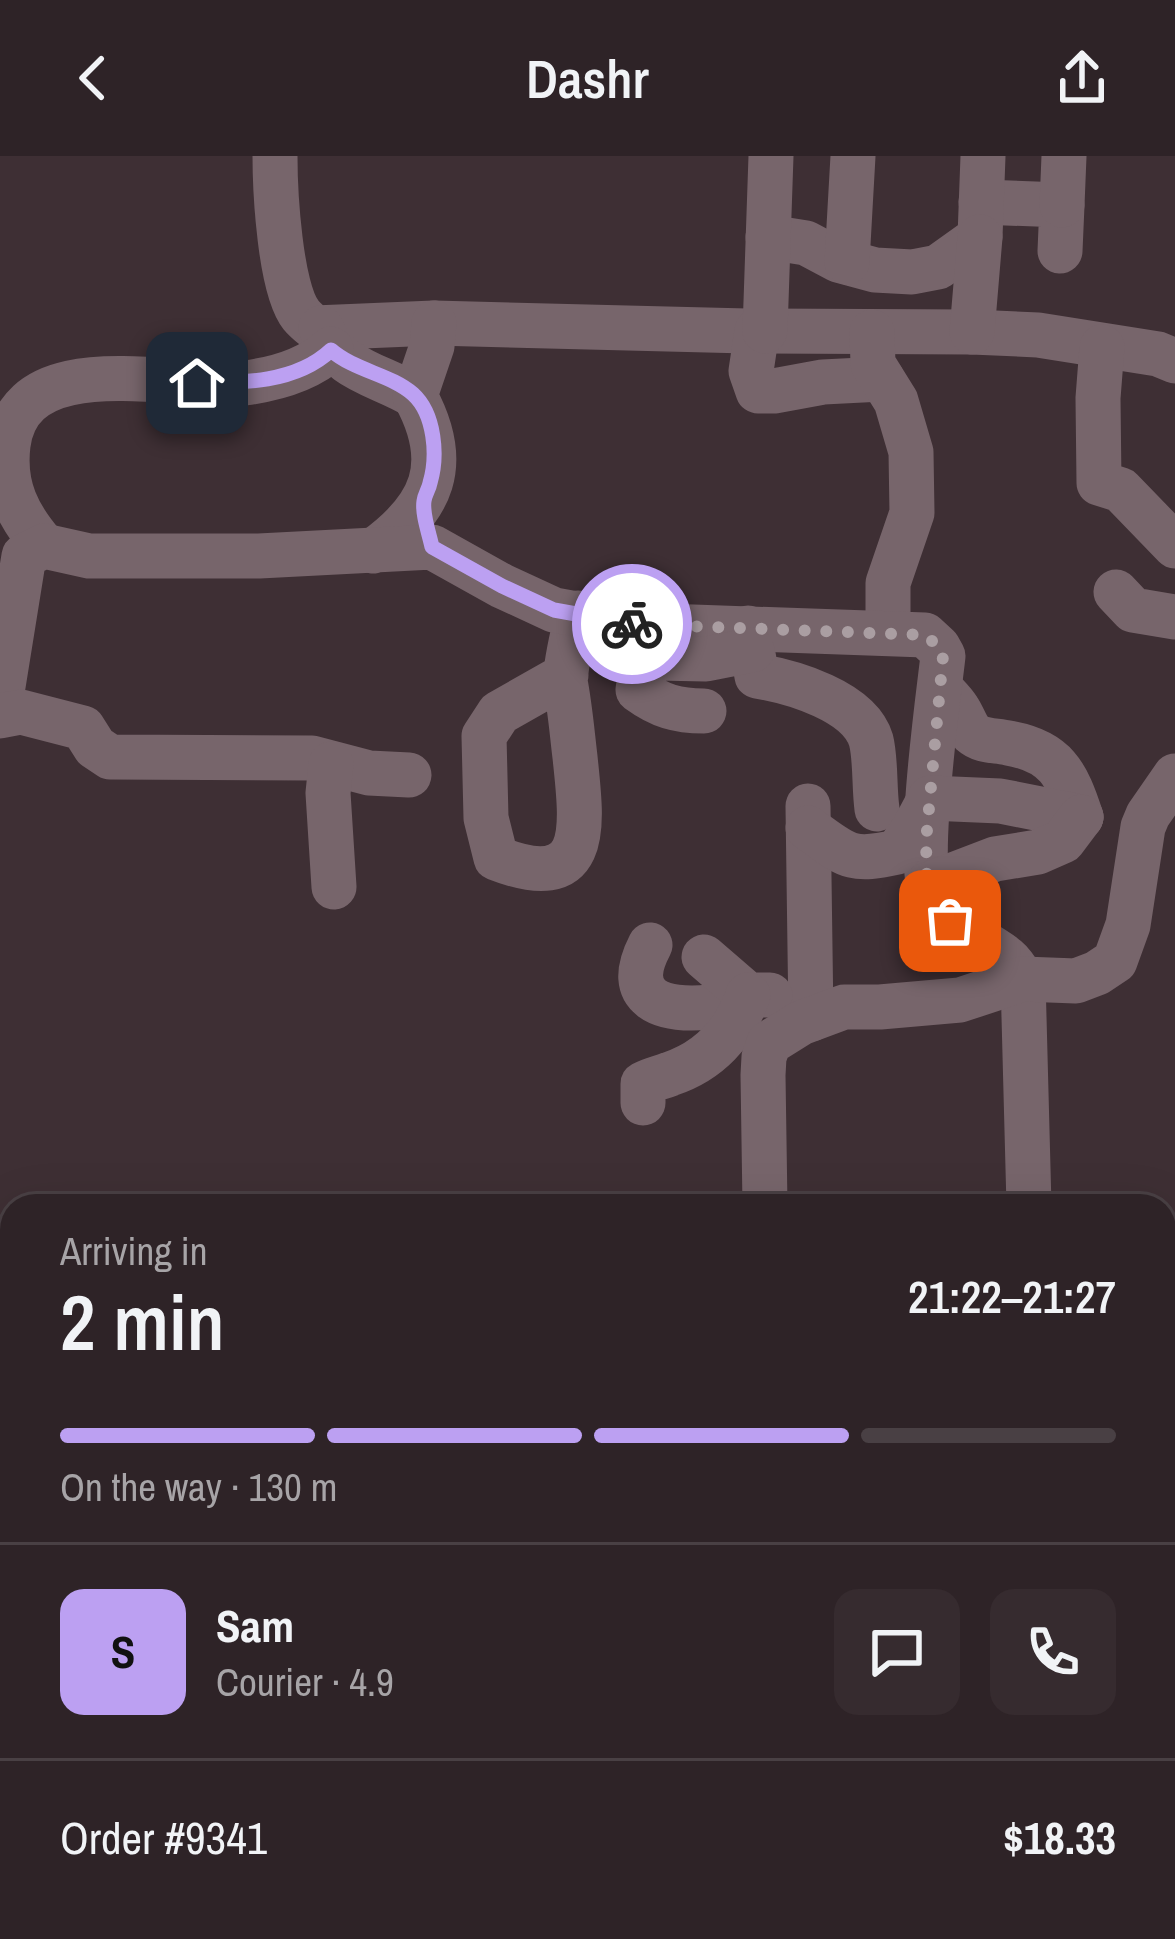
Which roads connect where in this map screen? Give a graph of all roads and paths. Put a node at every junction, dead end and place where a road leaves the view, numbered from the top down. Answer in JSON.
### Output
{"nodes":[{"id":1,"x":275,"y":156,"type":"edge"},
{"id":2,"x":771,"y":156,"type":"edge"},
{"id":3,"x":853,"y":156,"type":"edge"},
{"id":4,"x":983,"y":156,"type":"edge"},
{"id":5,"x":1064,"y":156,"type":"edge"},
{"id":6,"x":1061,"y":205,"type":"junction"},
{"id":7,"x":981,"y":219,"type":"junction"},
{"id":8,"x":768,"y":237,"type":"junction"},
{"id":9,"x":1060,"y":251,"type":"dead end"},
{"id":10,"x":847,"y":262,"type":"junction"},
{"id":11,"x":434,"y":323,"type":"junction"},
{"id":12,"x":761,"y":331,"type":"junction"},
{"id":13,"x":872,"y":332,"type":"junction"},
{"id":14,"x":972,"y":332,"type":"junction"},
{"id":15,"x":326,"y":339,"type":"junction"},
{"id":16,"x":1102,"y":347,"type":"junction"},
{"id":17,"x":1175,"y":361,"type":"edge"},
{"id":18,"x":882,"y":379,"type":"junction"},
{"id":19,"x":415,"y":396,"type":"junction"},
{"id":20,"x":3,"y":477,"type":"edge"},
{"id":21,"x":423,"y":502,"type":"junction"},
{"id":22,"x":44,"y":546,"type":"junction"},
{"id":23,"x":1175,"y":546,"type":"edge"},
{"id":24,"x":432,"y":547,"type":"junction"},
{"id":25,"x":373,"y":551,"type":"junction"},
{"id":26,"x":1116,"y":592,"type":"dead end"},
{"id":27,"x":578,"y":614,"type":"junction"},
{"id":28,"x":1175,"y":617,"type":"edge"},
{"id":29,"x":887,"y":633,"type":"junction"},
{"id":30,"x":750,"y":639,"type":"junction"},
{"id":31,"x":566,"y":675,"type":"dead end"},
{"id":32,"x":940,"y":688,"type":"junction"},
{"id":33,"x":0,"y":705,"type":"edge"},
{"id":34,"x":704,"y":711,"type":"dead end"},
{"id":35,"x":0,"y":716,"type":"edge"},
{"id":36,"x":970,"y":732,"type":"junction"},
{"id":37,"x":331,"y":764,"type":"junction"},
{"id":38,"x":409,"y":775,"type":"dead end"},
{"id":39,"x":1175,"y":776,"type":"edge"},
{"id":40,"x":951,"y":799,"type":"junction"},
{"id":41,"x":877,"y":809,"type":"dead end"},
{"id":42,"x":1082,"y":818,"type":"junction"},
{"id":43,"x":995,"y":859,"type":"junction"},
{"id":44,"x":927,"y":885,"type":"junction"},
{"id":45,"x":334,"y":887,"type":"dead end"},
{"id":46,"x":650,"y":945,"type":"dead end"},
{"id":47,"x":704,"y":957,"type":"dead end"},
{"id":48,"x":1023,"y":979,"type":"junction"},
{"id":49,"x":748,"y":995,"type":"junction"},
{"id":50,"x":811,"y":1000,"type":"junction"},
{"id":51,"x":643,"y":1103,"type":"dead end"},
{"id":52,"x":765,"y":1194,"type":"edge"},
{"id":53,"x":1029,"y":1194,"type":"edge"}],
"edges":[{"from":1,"to":15,"type":"street"},
{"from":2,"to":8,"type":"street"},
{"from":3,"to":10,"type":"street"},
{"from":4,"to":7,"type":"street"},
{"from":5,"to":6,"type":"street"},
{"from":6,"to":7,"type":"street"},
{"from":6,"to":9,"type":"street"},
{"from":7,"to":10,"type":"street"},
{"from":7,"to":14,"type":"street"},
{"from":8,"to":10,"type":"street"},
{"from":8,"to":12,"type":"street"},
{"from":11,"to":12,"type":"street"},
{"from":11,"to":15,"type":"street"},
{"from":11,"to":19,"type":"street"},
{"from":12,"to":13,"type":"street"},
{"from":12,"to":18,"type":"street"},
{"from":13,"to":14,"type":"street"},
{"from":13,"to":18,"type":"street"},
{"from":14,"to":16,"type":"street"},
{"from":15,"to":19,"type":"street"},
{"from":15,"to":20,"type":"street"},
{"from":16,"to":17,"type":"street"},
{"from":16,"to":23,"type":"street"},
{"from":18,"to":29,"type":"street"},
{"from":19,"to":21,"type":"street"},
{"from":20,"to":22,"type":"street"},
{"from":21,"to":24,"type":"street"},
{"from":21,"to":25,"type":"street"},
{"from":22,"to":25,"type":"street"},
{"from":22,"to":33,"type":"street"},
{"from":24,"to":25,"type":"street"},
{"from":24,"to":27,"type":"street"},
{"from":26,"to":28,"type":"street"},
{"from":27,"to":30,"type":"street"},
{"from":27,"to":31,"type":"street"},
{"from":29,"to":30,"type":"street"},
{"from":29,"to":32,"type":"street"},
{"from":30,"to":34,"type":"street"},
{"from":30,"to":41,"type":"street"},
{"from":32,"to":36,"type":"street"},
{"from":32,"to":40,"type":"street"},
{"from":35,"to":37,"type":"street"},
{"from":36,"to":40,"type":"street"},
{"from":36,"to":42,"type":"street"},
{"from":37,"to":38,"type":"street"},
{"from":37,"to":45,"type":"street"},
{"from":39,"to":48,"type":"street"},
{"from":40,"to":42,"type":"street"},
{"from":40,"to":43,"type":"street"},
{"from":40,"to":44,"type":"street"},
{"from":40,"to":50,"type":"street"},
{"from":42,"to":43,"type":"street"},
{"from":43,"to":44,"type":"street"},
{"from":44,"to":48,"type":"street"},
{"from":46,"to":49,"type":"street"},
{"from":47,"to":49,"type":"street"},
{"from":48,"to":50,"type":"street"},
{"from":48,"to":53,"type":"street"},
{"from":49,"to":50,"type":"street"},
{"from":49,"to":51,"type":"street"},
{"from":50,"to":52,"type":"street"}]}
